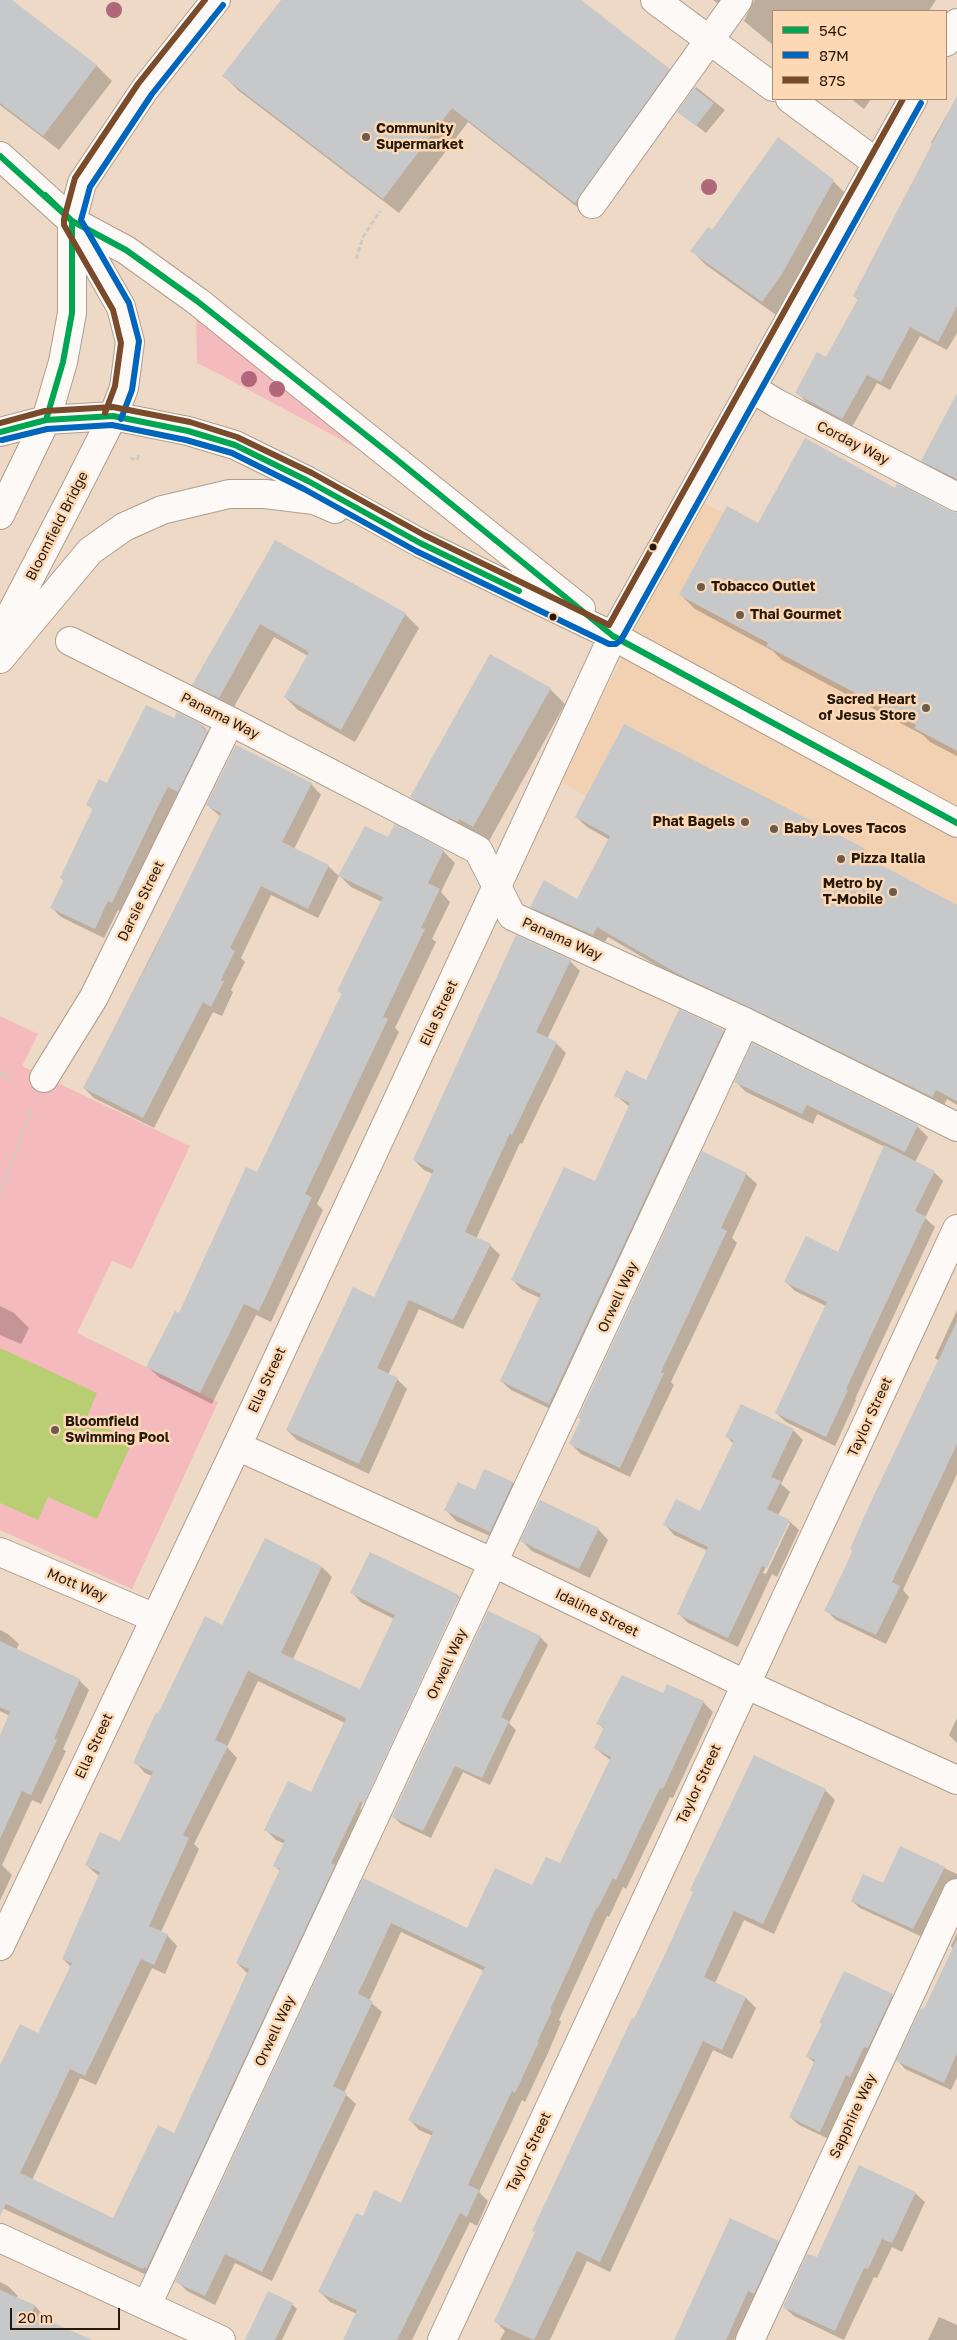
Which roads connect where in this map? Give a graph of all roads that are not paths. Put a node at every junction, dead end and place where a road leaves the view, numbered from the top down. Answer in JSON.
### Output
{"nodes":[{"id":1,"x":216,"y":0,"type":"edge"},
{"id":2,"x":655,"y":0,"type":"edge"},
{"id":3,"x":738,"y":0,"type":"edge"},
{"id":4,"x":957,"y":23,"type":"edge"},
{"id":5,"x":708,"y":39,"type":"junction"},
{"id":6,"x":947,"y":40,"type":"edge"},
{"id":7,"x":772,"y":86,"type":"edge"},
{"id":8,"x":791,"y":100,"type":"edge"},
{"id":9,"x":912,"y":100,"type":"edge"},
{"id":10,"x":877,"y":162,"type":"junction"},
{"id":11,"x":5,"y":166,"type":"edge"},
{"id":12,"x":592,"y":204,"type":"dead end"},
{"id":13,"x":72,"y":221,"type":"junction"},
{"id":14,"x":751,"y":388,"type":"junction"},
{"id":15,"x":113,"y":416,"type":"junction"},
{"id":16,"x":46,"y":420,"type":"junction"},
{"id":17,"x":0,"y":432,"type":"edge"},
{"id":18,"x":957,"y":496,"type":"edge"},
{"id":19,"x":0,"y":515,"type":"edge"},
{"id":20,"x":420,"y":543,"type":"junction"},
{"id":21,"x":0,"y":635,"type":"edge"},
{"id":22,"x":613,"y":636,"type":"junction"},
{"id":23,"x":70,"y":641,"type":"dead end"},
{"id":24,"x":0,"y":659,"type":"edge"},
{"id":25,"x":230,"y":721,"type":"junction"},
{"id":26,"x":957,"y":823,"type":"edge"},
{"id":27,"x":497,"y":889,"type":"junction"},
{"id":28,"x":745,"y":1022,"type":"junction"},
{"id":29,"x":44,"y":1078,"type":"road end"},
{"id":30,"x":957,"y":1127,"type":"edge"},
{"id":31,"x":957,"y":1229,"type":"edge"},
{"id":32,"x":236,"y":1446,"type":"junction"},
{"id":33,"x":0,"y":1552,"type":"edge"},
{"id":34,"x":494,"y":1563,"type":"junction"},
{"id":35,"x":155,"y":1618,"type":"junction"},
{"id":36,"x":745,"y":1684,"type":"junction"},
{"id":37,"x":957,"y":1780,"type":"edge"},
{"id":38,"x":957,"y":1893,"type":"edge"},
{"id":39,"x":0,"y":1946,"type":"edge"},
{"id":40,"x":0,"y":2238,"type":"edge"},
{"id":41,"x":147,"y":2305,"type":"junction"},
{"id":42,"x":221,"y":2340,"type":"edge"},
{"id":43,"x":442,"y":2340,"type":"edge"},
{"id":44,"x":750,"y":2340,"type":"edge"}],
"edges":[{"from":1,"to":13,"type":"street"},
{"from":2,"to":5,"type":"street"},
{"from":3,"to":5,"type":"street"},
{"from":4,"to":6,"type":"street"},
{"from":5,"to":7,"type":"street"},
{"from":5,"to":12,"type":"street"},
{"from":8,"to":10,"type":"street"},
{"from":9,"to":10,"type":"street","name":"Ella Street"},
{"from":10,"to":14,"type":"street","name":"Ella Street"},
{"from":11,"to":13,"type":"street"},
{"from":13,"to":15,"type":"street","name":"Bloomfield Bridge"},
{"from":13,"to":16,"type":"street"},
{"from":13,"to":22,"type":"street"},
{"from":14,"to":18,"type":"street","name":"Corday Way"},
{"from":14,"to":22,"type":"street","name":"Ella Street"},
{"from":15,"to":16,"type":"street"},
{"from":15,"to":20,"type":"street"},
{"from":15,"to":21,"type":"street","name":"Bloomfield Bridge"},
{"from":16,"to":17,"type":"street"},
{"from":16,"to":19,"type":"street"},
{"from":20,"to":22,"type":"street"},
{"from":20,"to":24,"type":"street"},
{"from":22,"to":26,"type":"street"},
{"from":22,"to":27,"type":"street","name":"Ella Street"},
{"from":23,"to":25,"type":"street","name":"Panama Way"},
{"from":25,"to":27,"type":"street","name":"Panama Way"},
{"from":25,"to":29,"type":"street","name":"Darsie Street"},
{"from":27,"to":28,"type":"street","name":"Panama Way"},
{"from":27,"to":32,"type":"street","name":"Ella Street"},
{"from":28,"to":30,"type":"street","name":"Panama Way"},
{"from":28,"to":34,"type":"street","name":"Orwell Way"},
{"from":31,"to":36,"type":"street","name":"Taylor Street"},
{"from":32,"to":34,"type":"street","name":"Idaline Street"},
{"from":32,"to":35,"type":"street","name":"Ella Street"},
{"from":33,"to":35,"type":"street","name":"Mott Way"},
{"from":34,"to":36,"type":"street","name":"Idaline Street"},
{"from":34,"to":41,"type":"street","name":"Orwell Way"},
{"from":35,"to":39,"type":"street","name":"Ella Street"},
{"from":36,"to":37,"type":"street","name":"Idaline Street"},
{"from":36,"to":43,"type":"street","name":"Taylor Street"},
{"from":38,"to":44,"type":"street","name":"Sapphire Way"},
{"from":40,"to":41,"type":"street"},
{"from":41,"to":42,"type":"street"}]}
